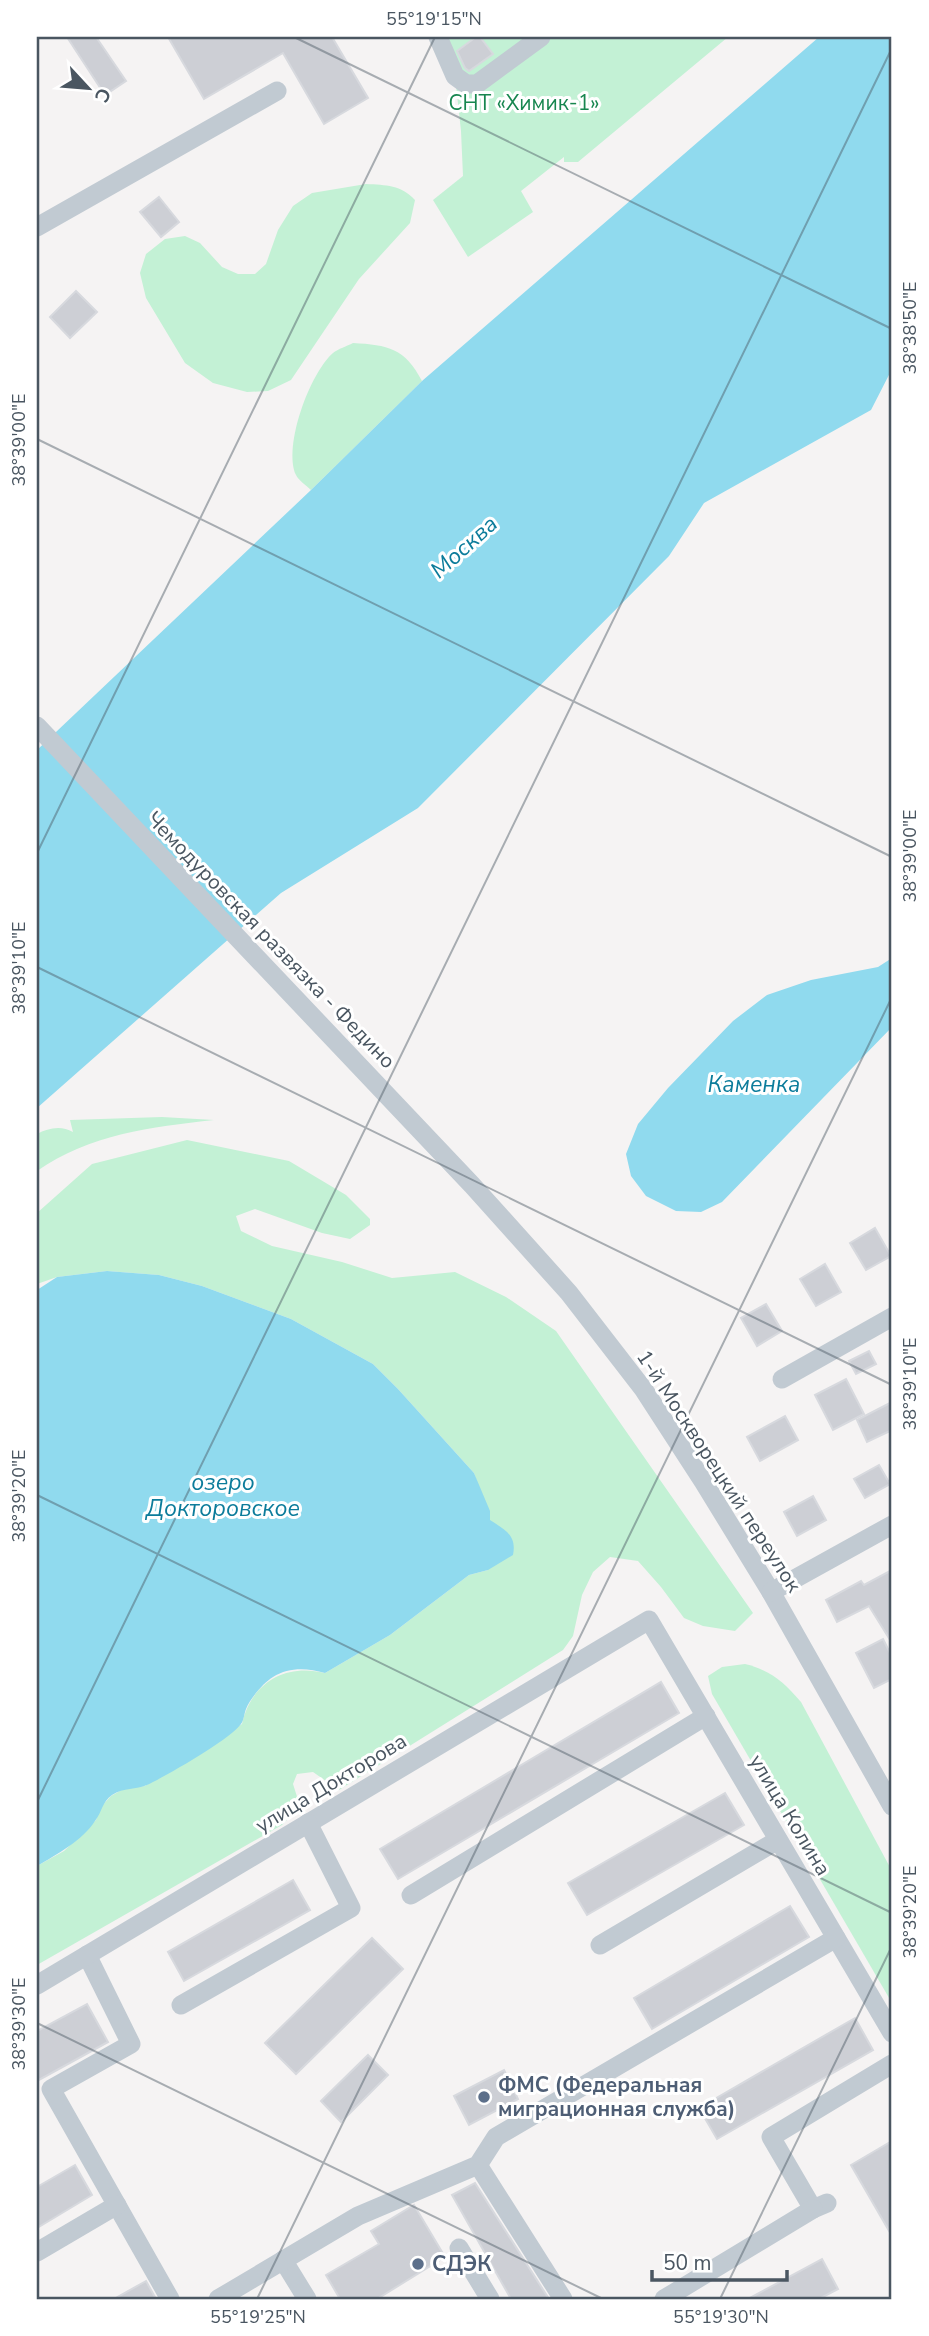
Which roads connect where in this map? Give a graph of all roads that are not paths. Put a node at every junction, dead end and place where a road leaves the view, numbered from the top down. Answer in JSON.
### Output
{"nodes":[{"id":1,"x":438,"y":37,"type":"edge"},
{"id":2,"x":541,"y":37,"type":"edge"},
{"id":3,"x":277,"y":91,"type":"dead end"},
{"id":4,"x":37,"y":227,"type":"edge"},
{"id":5,"x":37,"y":726,"type":"edge"},
{"id":6,"x":472,"y":1185,"type":"joint"},
{"id":7,"x":892,"y":1317,"type":"edge"},
{"id":8,"x":782,"y":1379,"type":"dead end"},
{"id":9,"x":892,"y":1525,"type":"edge"},
{"id":10,"x":771,"y":1592,"type":"junction"},
{"id":11,"x":649,"y":1620,"type":"joint"},
{"id":12,"x":706,"y":1716,"type":"junction"},
{"id":13,"x":890,"y":1794,"type":"edge"},
{"id":14,"x":308,"y":1823,"type":"junction"},
{"id":15,"x":778,"y":1840,"type":"junction"},
{"id":16,"x":411,"y":1895,"type":"dead end"},
{"id":17,"x":836,"y":1938,"type":"junction"},
{"id":18,"x":600,"y":1945,"type":"dead end"},
{"id":19,"x":87,"y":1955,"type":"junction"},
{"id":20,"x":37,"y":1985,"type":"edge"},
{"id":21,"x":181,"y":2005,"type":"dead end"},
{"id":22,"x":892,"y":2033,"type":"edge"},
{"id":23,"x":892,"y":2064,"type":"edge"},
{"id":24,"x":478,"y":2165,"type":"junction"},
{"id":25,"x":117,"y":2205,"type":"junction"},
{"id":26,"x":459,"y":2248,"type":"dead end"},
{"id":27,"x":37,"y":2252,"type":"edge"},
{"id":28,"x":283,"y":2260,"type":"junction"},
{"id":29,"x":170,"y":2299,"type":"edge"},
{"id":30,"x":218,"y":2299,"type":"edge"},
{"id":31,"x":307,"y":2299,"type":"edge"},
{"id":32,"x":490,"y":2299,"type":"edge"},
{"id":33,"x":563,"y":2299,"type":"edge"},
{"id":34,"x":664,"y":2299,"type":"edge"}],
"edges":[{"from":1,"to":2,"type":"street"},
{"from":3,"to":4,"type":"street"},
{"from":5,"to":6,"type":"street","name":"Чемодуровская развязка - Федино"},
{"from":6,"to":10,"type":"street","name":"1-й Москворецкий переулок"},
{"from":7,"to":8,"type":"street"},
{"from":9,"to":10,"type":"street"},
{"from":10,"to":13,"type":"street","name":"1-й Москворецкий переулок"},
{"from":11,"to":12,"type":"street","name":"улица Колина"},
{"from":11,"to":14,"type":"street","name":"улица Докторова"},
{"from":12,"to":15,"type":"street","name":"улица Колина"},
{"from":12,"to":16,"type":"street"},
{"from":14,"to":19,"type":"street","name":"улица Докторова"},
{"from":14,"to":21,"type":"street"},
{"from":15,"to":17,"type":"street","name":"улица Колина"},
{"from":15,"to":18,"type":"street"},
{"from":17,"to":22,"type":"street","name":"улица Колина"},
{"from":17,"to":24,"type":"street"},
{"from":19,"to":20,"type":"street","name":"улица Докторова"},
{"from":19,"to":25,"type":"street"},
{"from":23,"to":34,"type":"street"},
{"from":24,"to":28,"type":"street"},
{"from":24,"to":33,"type":"street"},
{"from":25,"to":27,"type":"street"},
{"from":25,"to":29,"type":"street"},
{"from":26,"to":32,"type":"street"},
{"from":28,"to":30,"type":"street"},
{"from":28,"to":31,"type":"street"}]}
